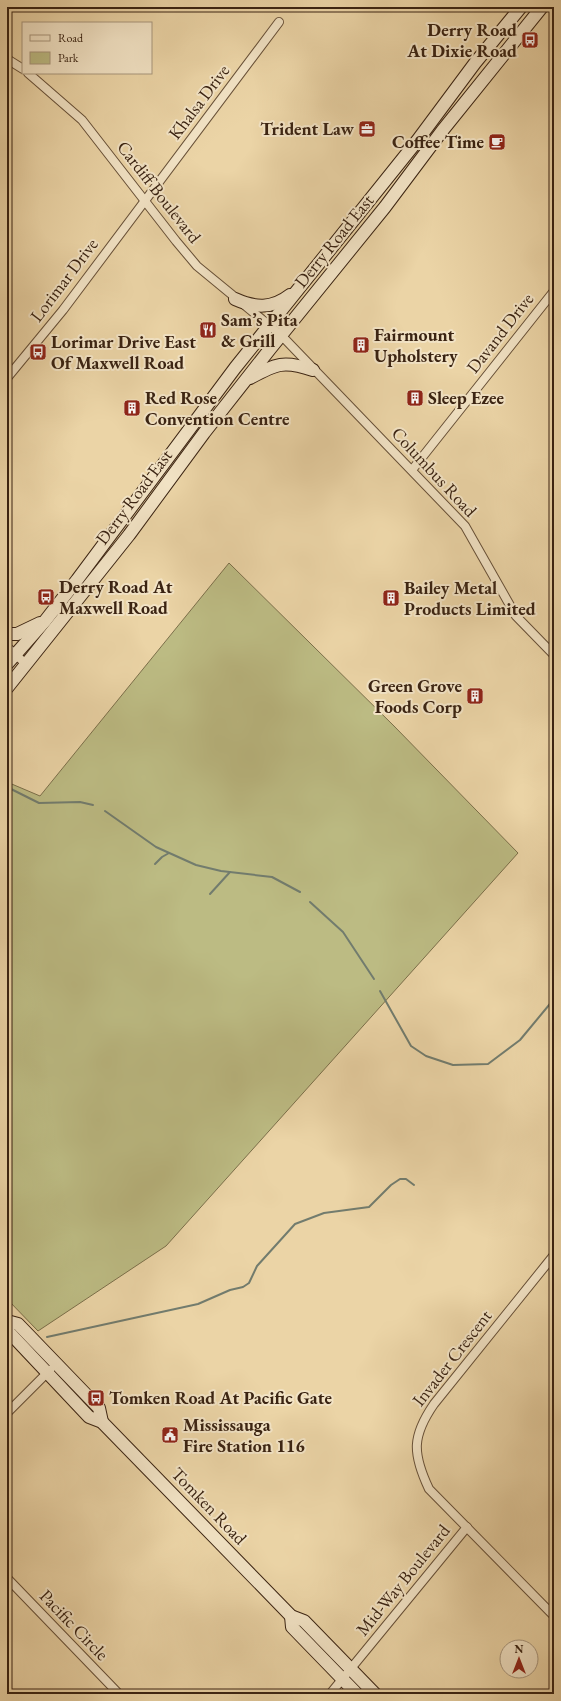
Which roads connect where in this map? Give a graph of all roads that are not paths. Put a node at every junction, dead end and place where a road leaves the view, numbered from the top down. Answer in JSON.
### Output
{"nodes":[{"id":1,"x":521,"y":7,"type":"edge"},
{"id":2,"x":542,"y":7,"type":"edge"},
{"id":3,"x":280,"y":22,"type":"dead end"},
{"id":4,"x":7,"y":59,"type":"edge"},
{"id":5,"x":22,"y":68,"type":"edge"},
{"id":6,"x":29,"y":74,"type":"edge"},
{"id":7,"x":144,"y":200,"type":"junction"},
{"id":8,"x":298,"y":290,"type":"junction"},
{"id":9,"x":554,"y":291,"type":"edge"},
{"id":10,"x":235,"y":299,"type":"junction"},
{"id":11,"x":270,"y":326,"type":"junction"},
{"id":12,"x":281,"y":335,"type":"junction"},
{"id":13,"x":313,"y":370,"type":"junction"},
{"id":14,"x":7,"y":378,"type":"edge"},
{"id":15,"x":245,"y":381,"type":"junction"},
{"id":16,"x":412,"y":470,"type":"junction"},
{"id":17,"x":45,"y":621,"type":"junction"},
{"id":18,"x":7,"y":634,"type":"edge"},
{"id":19,"x":11,"y":651,"type":"edge"},
{"id":20,"x":554,"y":655,"type":"edge"},
{"id":21,"x":7,"y":664,"type":"edge"},
{"id":22,"x":26,"y":664,"type":"junction"},
{"id":23,"x":7,"y":688,"type":"edge"},
{"id":24,"x":554,"y":1255,"type":"edge"},
{"id":25,"x":7,"y":1322,"type":"edge"},
{"id":26,"x":7,"y":1330,"type":"edge"},
{"id":27,"x":56,"y":1364,"type":"junction"},
{"id":28,"x":47,"y":1373,"type":"junction"},
{"id":29,"x":7,"y":1413,"type":"edge"},
{"id":30,"x":102,"y":1422,"type":"junction"},
{"id":31,"x":467,"y":1527,"type":"junction"},
{"id":32,"x":7,"y":1578,"type":"edge"},
{"id":33,"x":291,"y":1616,"type":"junction"},
{"id":34,"x":554,"y":1616,"type":"edge"},
{"id":35,"x":351,"y":1669,"type":"junction"},
{"id":36,"x":343,"y":1679,"type":"junction"},
{"id":37,"x":119,"y":1694,"type":"edge"},
{"id":38,"x":330,"y":1694,"type":"edge"},
{"id":39,"x":358,"y":1694,"type":"edge"},
{"id":40,"x":374,"y":1694,"type":"edge"}],
"edges":[{"from":1,"to":8,"type":"main road","name":"Derry Road East"},
{"from":2,"to":12,"type":"main road","name":"Derry Road East"},
{"from":3,"to":7,"type":"street","name":"Khalsa Drive"},
{"from":4,"to":5,"type":"street"},
{"from":6,"to":7,"type":"street","name":"Cardiff Boulevard"},
{"from":7,"to":10,"type":"street","name":"Cardiff Boulevard"},
{"from":7,"to":14,"type":"street","name":"Lorimar Drive"},
{"from":8,"to":10,"type":"main road"},
{"from":8,"to":11,"type":"main road","name":"Derry Road East"},
{"from":9,"to":16,"type":"street","name":"Davand Drive"},
{"from":10,"to":11,"type":"street","name":"Cardiff Boulevard"},
{"from":11,"to":12,"type":"street","name":"Columbus Road"},
{"from":11,"to":17,"type":"main road","name":"Derry Road East"},
{"from":12,"to":13,"type":"street","name":"Columbus Road"},
{"from":12,"to":15,"type":"main road","name":"Derry Road East"},
{"from":13,"to":15,"type":"main road"},
{"from":13,"to":16,"type":"street","name":"Columbus Road"},
{"from":15,"to":22,"type":"main road","name":"Derry Road East"},
{"from":16,"to":20,"type":"street","name":"Columbus Road"},
{"from":17,"to":18,"type":"main road"},
{"from":17,"to":19,"type":"main road","name":"Derry Road East"},
{"from":19,"to":21,"type":"main road","name":"Derry Road East"},
{"from":19,"to":22,"type":"street"},
{"from":22,"to":23,"type":"main road","name":"Derry Road East"},
{"from":24,"to":31,"type":"street","name":"Invader Crescent"},
{"from":25,"to":27,"type":"main road","name":"Tomken Road"},
{"from":26,"to":28,"type":"main road","name":"Tomken Road"},
{"from":27,"to":28,"type":"street"},
{"from":27,"to":30,"type":"main road","name":"Tomken Road"},
{"from":28,"to":29,"type":"street"},
{"from":28,"to":30,"type":"main road","name":"Tomken Road"},
{"from":30,"to":33,"type":"main road","name":"Tomken Road"},
{"from":31,"to":34,"type":"street","name":"Mid-Way Boulevard"},
{"from":31,"to":35,"type":"street","name":"Mid-Way Boulevard"},
{"from":32,"to":37,"type":"street","name":"Pacific Circle"},
{"from":33,"to":35,"type":"main road","name":"Tomken Road"},
{"from":33,"to":36,"type":"main road","name":"Tomken Road"},
{"from":35,"to":36,"type":"street","name":"Mid-Way Boulevard"},
{"from":35,"to":40,"type":"main road","name":"Tomken Road"},
{"from":36,"to":38,"type":"street","name":"Mid-Way Boulevard"},
{"from":36,"to":39,"type":"main road","name":"Tomken Road"}]}
